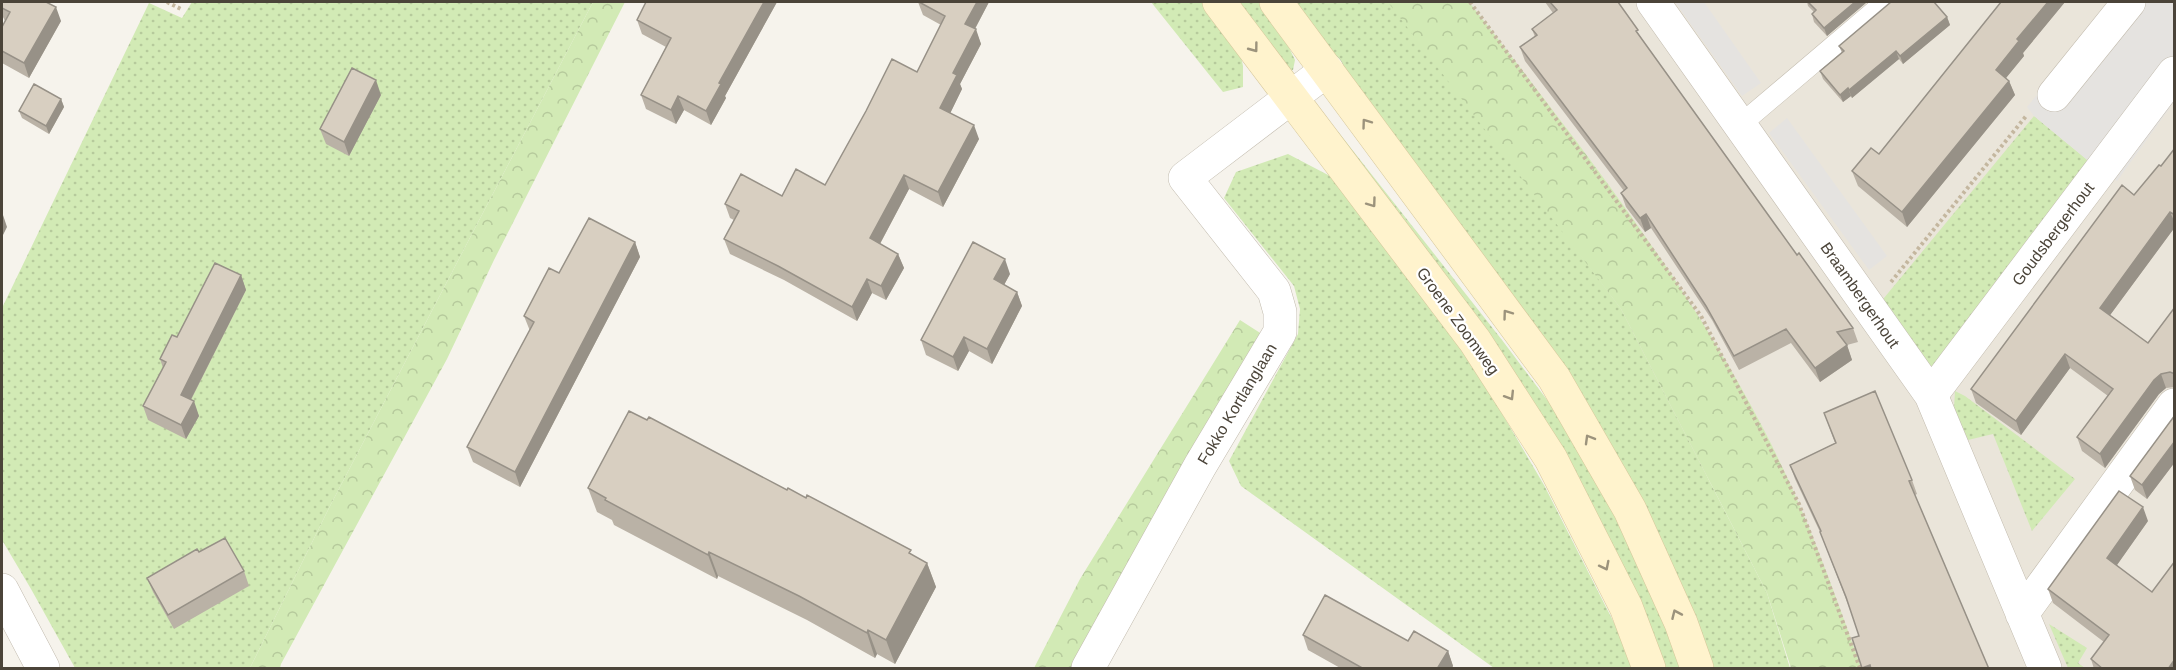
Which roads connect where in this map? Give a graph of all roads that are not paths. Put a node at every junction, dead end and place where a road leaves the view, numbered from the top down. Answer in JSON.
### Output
{"nodes":[{"id":1,"x":1219,"y":2,"type":"edge"},
{"id":2,"x":1276,"y":2,"type":"edge"},
{"id":3,"x":1653,"y":2,"type":"edge"},
{"id":4,"x":1885,"y":2,"type":"edge"},
{"id":5,"x":2129,"y":2,"type":"edge"},
{"id":6,"x":1328,"y":70,"type":"junction"},
{"id":7,"x":2175,"y":73,"type":"edge"},
{"id":8,"x":2054,"y":96,"type":"road end"},
{"id":9,"x":1291,"y":97,"type":"junction"},
{"id":10,"x":1740,"y":125,"type":"junction"},
{"id":11,"x":1931,"y":395,"type":"junction"},
{"id":12,"x":2175,"y":405,"type":"edge"},
{"id":13,"x":2,"y":590,"type":"edge"},
{"id":14,"x":2022,"y":614,"type":"junction"},
{"id":15,"x":43,"y":669,"type":"edge"},
{"id":16,"x":1088,"y":669,"type":"edge"},
{"id":17,"x":1649,"y":669,"type":"edge"},
{"id":18,"x":1697,"y":669,"type":"edge"},
{"id":19,"x":2045,"y":669,"type":"edge"}],
"edges":[{"from":1,"to":9,"type":"main road","name":"Groene Zoomweg","one_way":true},
{"from":2,"to":6,"type":"main road"},
{"from":3,"to":10,"type":"street","name":"Braambergerhout"},
{"from":4,"to":10,"type":"lane"},
{"from":5,"to":8,"type":"street"},
{"from":6,"to":9,"type":"street","name":"Fokko Kortlanglaan"},
{"from":18,"to":6,"type":"main road","one_way":true},
{"from":7,"to":11,"type":"street","name":"Goudsbergerhout"},
{"from":9,"to":16,"type":"street","name":"Fokko Kortlanglaan"},
{"from":9,"to":17,"type":"main road","name":"Groene Zoomweg","one_way":true},
{"from":10,"to":11,"type":"street","name":"Braambergerhout"},
{"from":11,"to":14,"type":"street","name":"Braambergerhout"},
{"from":12,"to":14,"type":"street"},
{"from":13,"to":15,"type":"street"},
{"from":14,"to":19,"type":"street","name":"Braambergerhout"}]}
